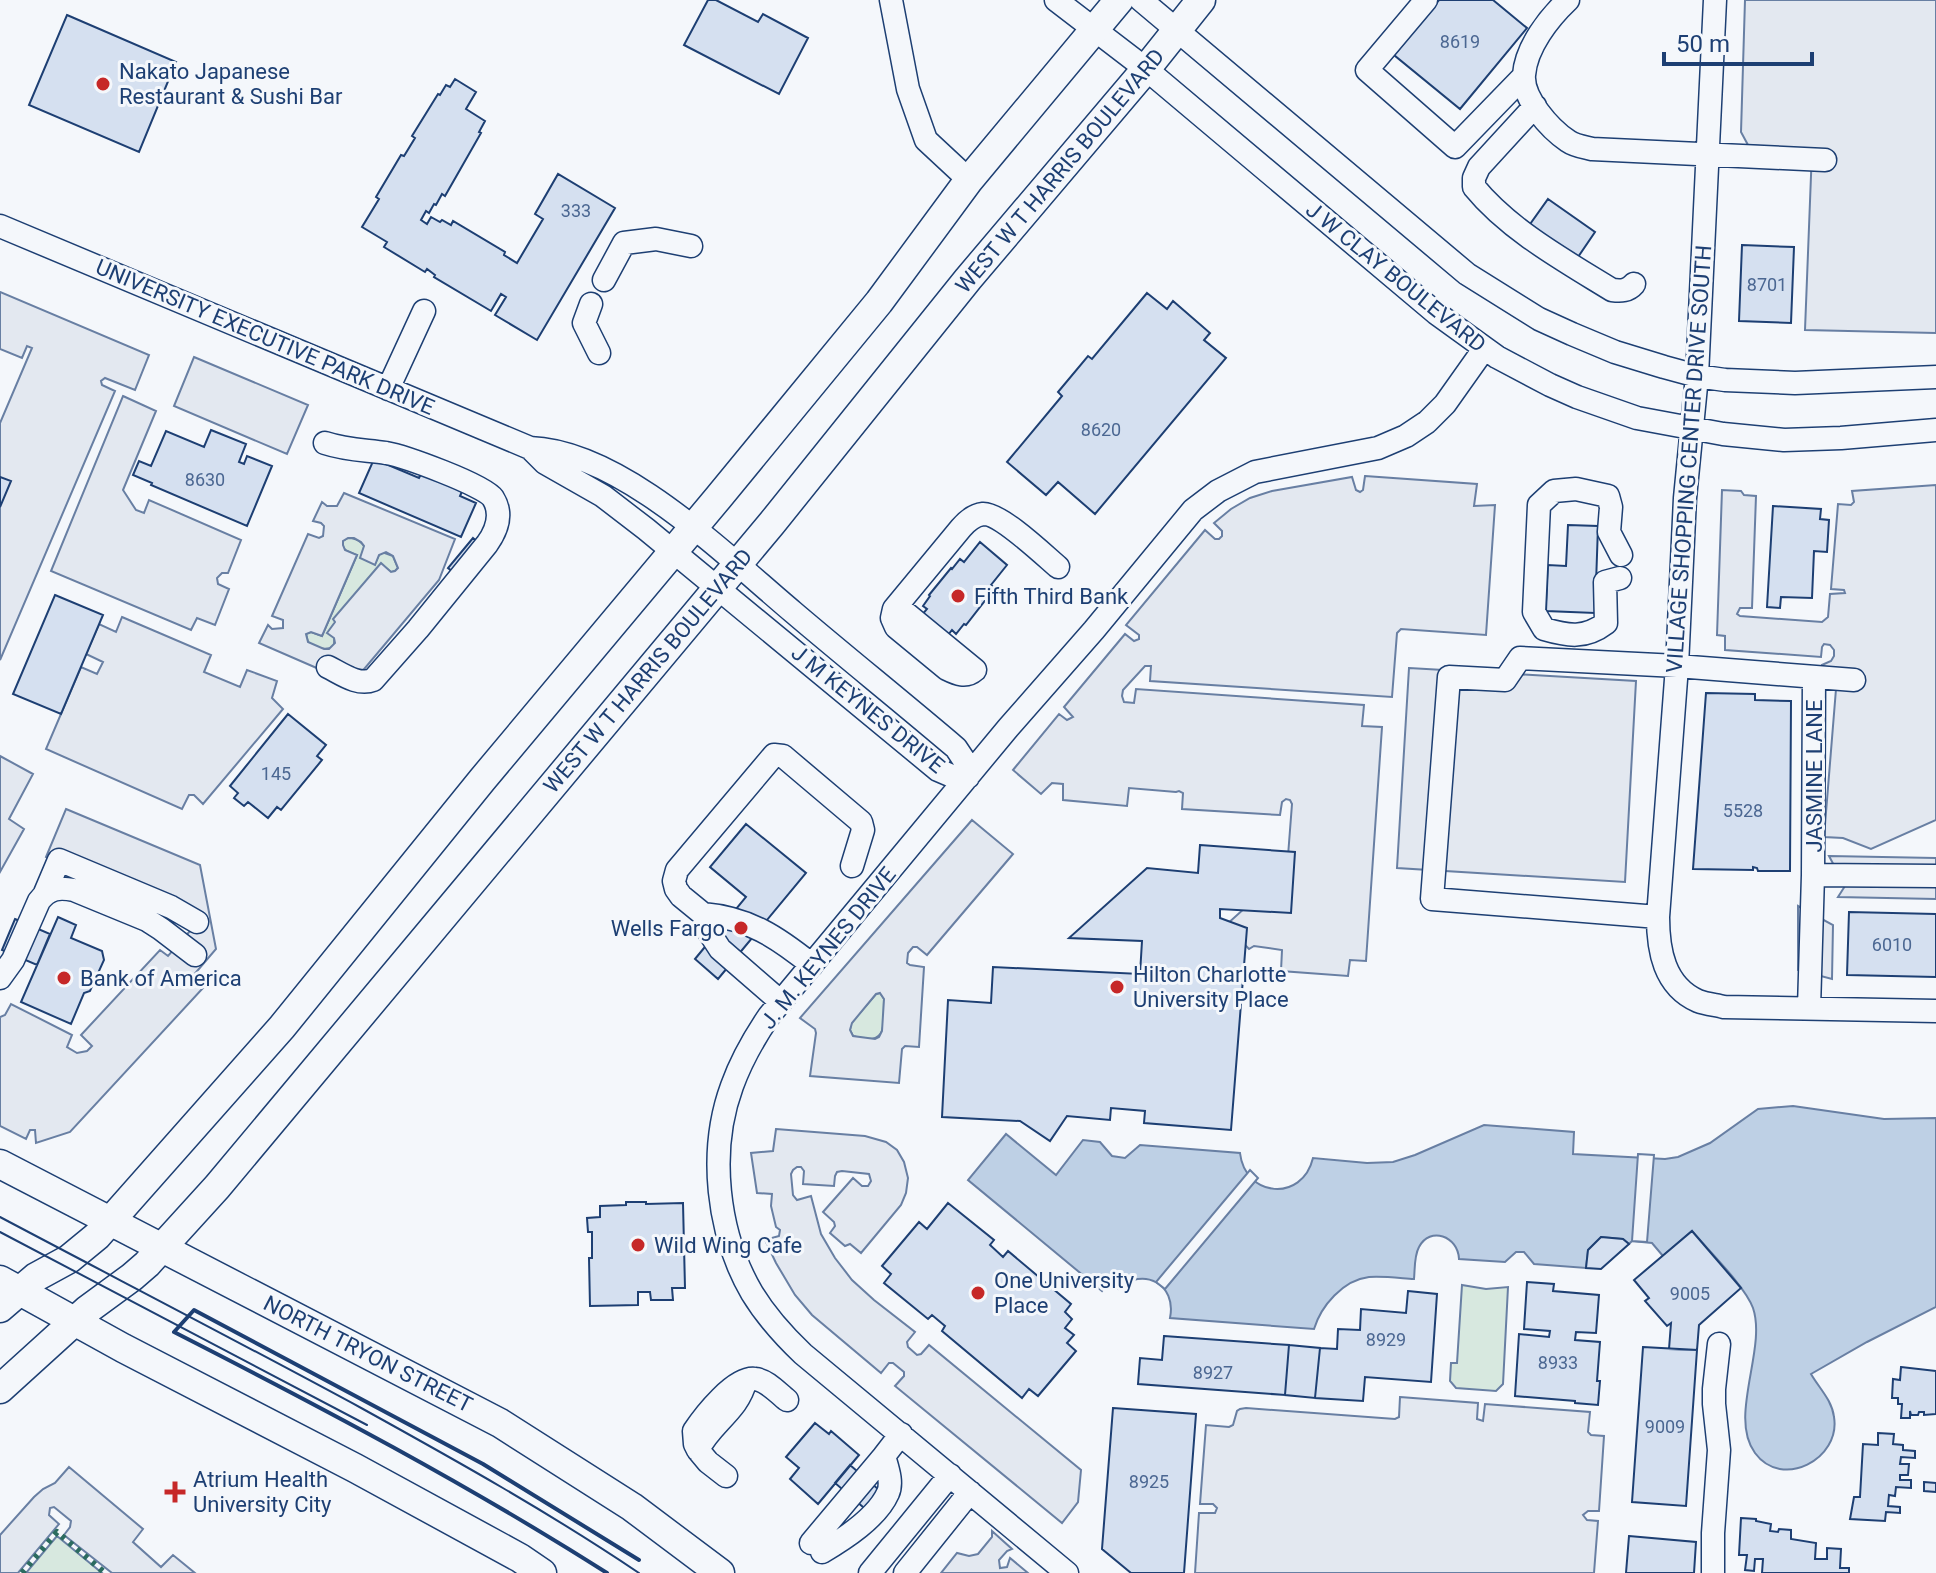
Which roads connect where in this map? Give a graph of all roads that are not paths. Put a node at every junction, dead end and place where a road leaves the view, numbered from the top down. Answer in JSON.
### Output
{"nodes":[{"id":1,"x":891,"y":0,"type":"edge"},
{"id":2,"x":1056,"y":0,"type":"edge"},
{"id":3,"x":1119,"y":0,"type":"edge"},
{"id":4,"x":1141,"y":0,"type":"edge"},
{"id":5,"x":1201,"y":0,"type":"edge"},
{"id":6,"x":1426,"y":0,"type":"edge"},
{"id":7,"x":1568,"y":0,"type":"edge"},
{"id":8,"x":1715,"y":0,"type":"edge"},
{"id":9,"x":1094,"y":30,"type":"junction"},
{"id":10,"x":1177,"y":30,"type":"junction"},
{"id":11,"x":1146,"y":69,"type":"junction"},
{"id":12,"x":1523,"y":77,"type":"junction"},
{"id":13,"x":1535,"y":106,"type":"junction"},
{"id":14,"x":1707,"y":155,"type":"junction"},
{"id":15,"x":1825,"y":160,"type":"dead end"},
{"id":16,"x":969,"y":180,"type":"junction"},
{"id":17,"x":0,"y":226,"type":"edge"},
{"id":18,"x":691,"y":246,"type":"dead end"},
{"id":19,"x":604,"y":280,"type":"dead end"},
{"id":20,"x":1634,"y":284,"type":"dead end"},
{"id":21,"x":591,"y":304,"type":"dead end"},
{"id":22,"x":424,"y":311,"type":"dead end"},
{"id":23,"x":1484,"y":349,"type":"junction"},
{"id":24,"x":599,"y":353,"type":"dead end"},
{"id":25,"x":1697,"y":376,"type":"junction"},
{"id":26,"x":1936,"y":377,"type":"edge"},
{"id":27,"x":388,"y":389,"type":"junction"},
{"id":28,"x":1692,"y":429,"type":"junction"},
{"id":29,"x":1936,"y":430,"type":"edge"},
{"id":30,"x":325,"y":443,"type":"dead end"},
{"id":31,"x":530,"y":448,"type":"junction"},
{"id":32,"x":693,"y":528,"type":"junction"},
{"id":33,"x":673,"y":551,"type":"junction"},
{"id":34,"x":1621,"y":555,"type":"dead end"},
{"id":35,"x":737,"y":564,"type":"junction"},
{"id":36,"x":1058,"y":567,"type":"dead end"},
{"id":37,"x":1620,"y":578,"type":"dead end"},
{"id":38,"x":717,"y":588,"type":"junction"},
{"id":39,"x":1677,"y":666,"type":"junction"},
{"id":40,"x":328,"y":667,"type":"dead end"},
{"id":41,"x":975,"y":670,"type":"dead end"},
{"id":42,"x":1814,"y":677,"type":"junction"},
{"id":43,"x":1854,"y":680,"type":"dead end"},
{"id":44,"x":968,"y":777,"type":"junction"},
{"id":45,"x":852,"y":866,"type":"dead end"},
{"id":46,"x":1813,"y":875,"type":"junction"},
{"id":47,"x":1936,"y":876,"type":"edge"},
{"id":48,"x":45,"y":893,"type":"junction"},
{"id":49,"x":703,"y":914,"type":"junction"},
{"id":50,"x":1658,"y":917,"type":"junction"},
{"id":51,"x":197,"y":922,"type":"dead end"},
{"id":52,"x":195,"y":955,"type":"dead end"},
{"id":53,"x":812,"y":965,"type":"junction"},
{"id":54,"x":0,"y":978,"type":"edge"},
{"id":55,"x":781,"y":1002,"type":"junction"},
{"id":56,"x":1809,"y":1008,"type":"junction"},
{"id":57,"x":1936,"y":1011,"type":"edge"},
{"id":58,"x":0,"y":1164,"type":"edge"},
{"id":59,"x":111,"y":1220,"type":"junction"},
{"id":60,"x":162,"y":1248,"type":"junction"},
{"id":61,"x":7,"y":1293,"type":"edge"},
{"id":62,"x":74,"y":1321,"type":"junction"},
{"id":63,"x":1719,"y":1344,"type":"dead end"},
{"id":64,"x":0,"y":1389,"type":"edge"},
{"id":65,"x":787,"y":1400,"type":"dead end"},
{"id":66,"x":901,"y":1434,"type":"junction"},
{"id":67,"x":950,"y":1475,"type":"junction"},
{"id":68,"x":726,"y":1476,"type":"dead end"},
{"id":69,"x":970,"y":1492,"type":"junction"},
{"id":70,"x":817,"y":1548,"type":"dead end"},
{"id":71,"x":542,"y":1573,"type":"edge"},
{"id":72,"x":720,"y":1573,"type":"edge"},
{"id":73,"x":870,"y":1573,"type":"edge"},
{"id":74,"x":905,"y":1573,"type":"edge"},
{"id":75,"x":1067,"y":1573,"type":"edge"},
{"id":76,"x":1713,"y":1573,"type":"edge"}],
"edges":[{"from":1,"to":16,"type":"street"},
{"from":2,"to":9,"type":"street","name":"J W CLAY BOULEVARD"},
{"from":3,"to":9,"type":"main road"},
{"from":4,"to":10,"type":"street"},
{"from":5,"to":10,"type":"main road","name":"WEST W T HARRIS BOULEVARD"},
{"from":6,"to":12,"type":"street"},
{"from":7,"to":12,"type":"street"},
{"from":8,"to":14,"type":"street","name":"VILLAGE SHOPPING CENTER DRIVE SOUTH"},
{"from":9,"to":11,"type":"street","name":"J W CLAY BOULEVARD"},
{"from":9,"to":16,"type":"main road"},
{"from":10,"to":11,"type":"main road","name":"WEST W T HARRIS BOULEVARD"},
{"from":10,"to":25,"type":"street"},
{"from":11,"to":23,"type":"street","name":"J W CLAY BOULEVARD"},
{"from":11,"to":35,"type":"main road","name":"WEST W T HARRIS BOULEVARD"},
{"from":12,"to":13,"type":"street"},
{"from":13,"to":14,"type":"street"},
{"from":13,"to":20,"type":"street"},
{"from":14,"to":15,"type":"street"},
{"from":14,"to":25,"type":"street","name":"VILLAGE SHOPPING CENTER DRIVE SOUTH"},
{"from":16,"to":32,"type":"main road"},
{"from":17,"to":27,"type":"street","name":"UNIVERSITY EXECUTIVE PARK DRIVE"},
{"from":18,"to":19,"type":"street"},
{"from":21,"to":24,"type":"street"},
{"from":22,"to":27,"type":"street"},
{"from":23,"to":28,"type":"street","name":"J W CLAY BOULEVARD"},
{"from":23,"to":44,"type":"street","name":"J. M. KEYNES DRIVE"},
{"from":25,"to":26,"type":"street"},
{"from":25,"to":28,"type":"street","name":"VILLAGE SHOPPING CENTER DRIVE SOUTH"},
{"from":27,"to":31,"type":"street","name":"UNIVERSITY EXECUTIVE PARK DRIVE"},
{"from":28,"to":29,"type":"street","name":"J W CLAY BOULEVARD"},
{"from":28,"to":39,"type":"street","name":"VILLAGE SHOPPING CENTER DRIVE SOUTH"},
{"from":30,"to":40,"type":"street"},
{"from":31,"to":32,"type":"street","name":"UNIVERSITY EXECUTIVE PARK DRIVE"},
{"from":31,"to":33,"type":"street","name":"UNIVERSITY EXECUTIVE PARK DRIVE"},
{"from":32,"to":33,"type":"main road"},
{"from":32,"to":35,"type":"street","name":"UNIVERSITY EXECUTIVE PARK DRIVE"},
{"from":33,"to":38,"type":"street","name":"J M KEYNES DRIVE"},
{"from":33,"to":59,"type":"main road"},
{"from":34,"to":37,"type":"street"},
{"from":35,"to":38,"type":"main road","name":"WEST W T HARRIS BOULEVARD"},
{"from":35,"to":44,"type":"street","name":"J M KEYNES DRIVE"},
{"from":36,"to":41,"type":"street"},
{"from":38,"to":44,"type":"street","name":"J M KEYNES DRIVE"},
{"from":38,"to":60,"type":"main road","name":"WEST W T HARRIS BOULEVARD"},
{"from":39,"to":42,"type":"street"},
{"from":39,"to":50,"type":"street","name":"VILLAGE SHOPPING CENTER DRIVE SOUTH"},
{"from":39,"to":50,"type":"street"},
{"from":42,"to":43,"type":"street"},
{"from":42,"to":46,"type":"street","name":"JASMINE LANE"},
{"from":44,"to":53,"type":"street","name":"J. M. KEYNES DRIVE"},
{"from":45,"to":49,"type":"street"},
{"from":46,"to":47,"type":"street","name":"JASMINE LANE"},
{"from":46,"to":56,"type":"street","name":"JASMINE LANE"},
{"from":48,"to":51,"type":"street"},
{"from":48,"to":52,"type":"street"},
{"from":48,"to":54,"type":"street"},
{"from":49,"to":53,"type":"street"},
{"from":49,"to":55,"type":"street"},
{"from":50,"to":56,"type":"street","name":"VILLAGE SHOPPING CENTER DRIVE SOUTH"},
{"from":53,"to":55,"type":"street","name":"J. M. KEYNES DRIVE"},
{"from":55,"to":66,"type":"street","name":"J. M. KEYNES DRIVE"},
{"from":56,"to":57,"type":"street","name":"VILLAGE SHOPPING CENTER DRIVE SOUTH"},
{"from":58,"to":59,"type":"main road","name":"NORTH TRYON STREET"},
{"from":59,"to":60,"type":"main road","name":"NORTH TRYON STREET"},
{"from":59,"to":61,"type":"main road"},
{"from":60,"to":62,"type":"main road","name":"WEST W T HARRIS BOULEVARD"},
{"from":60,"to":72,"type":"main road","name":"NORTH TRYON STREET"},
{"from":61,"to":62,"type":"main road"},
{"from":62,"to":64,"type":"main road","name":"WEST W T HARRIS BOULEVARD"},
{"from":62,"to":71,"type":"main road"},
{"from":63,"to":76,"type":"street"},
{"from":65,"to":68,"type":"street"},
{"from":66,"to":67,"type":"street","name":"J. M. KEYNES DRIVE"},
{"from":66,"to":70,"type":"street"},
{"from":67,"to":69,"type":"street","name":"J. M. KEYNES DRIVE"},
{"from":67,"to":73,"type":"street"},
{"from":69,"to":74,"type":"street"},
{"from":69,"to":75,"type":"street","name":"J. M. KEYNES DRIVE"}]}
